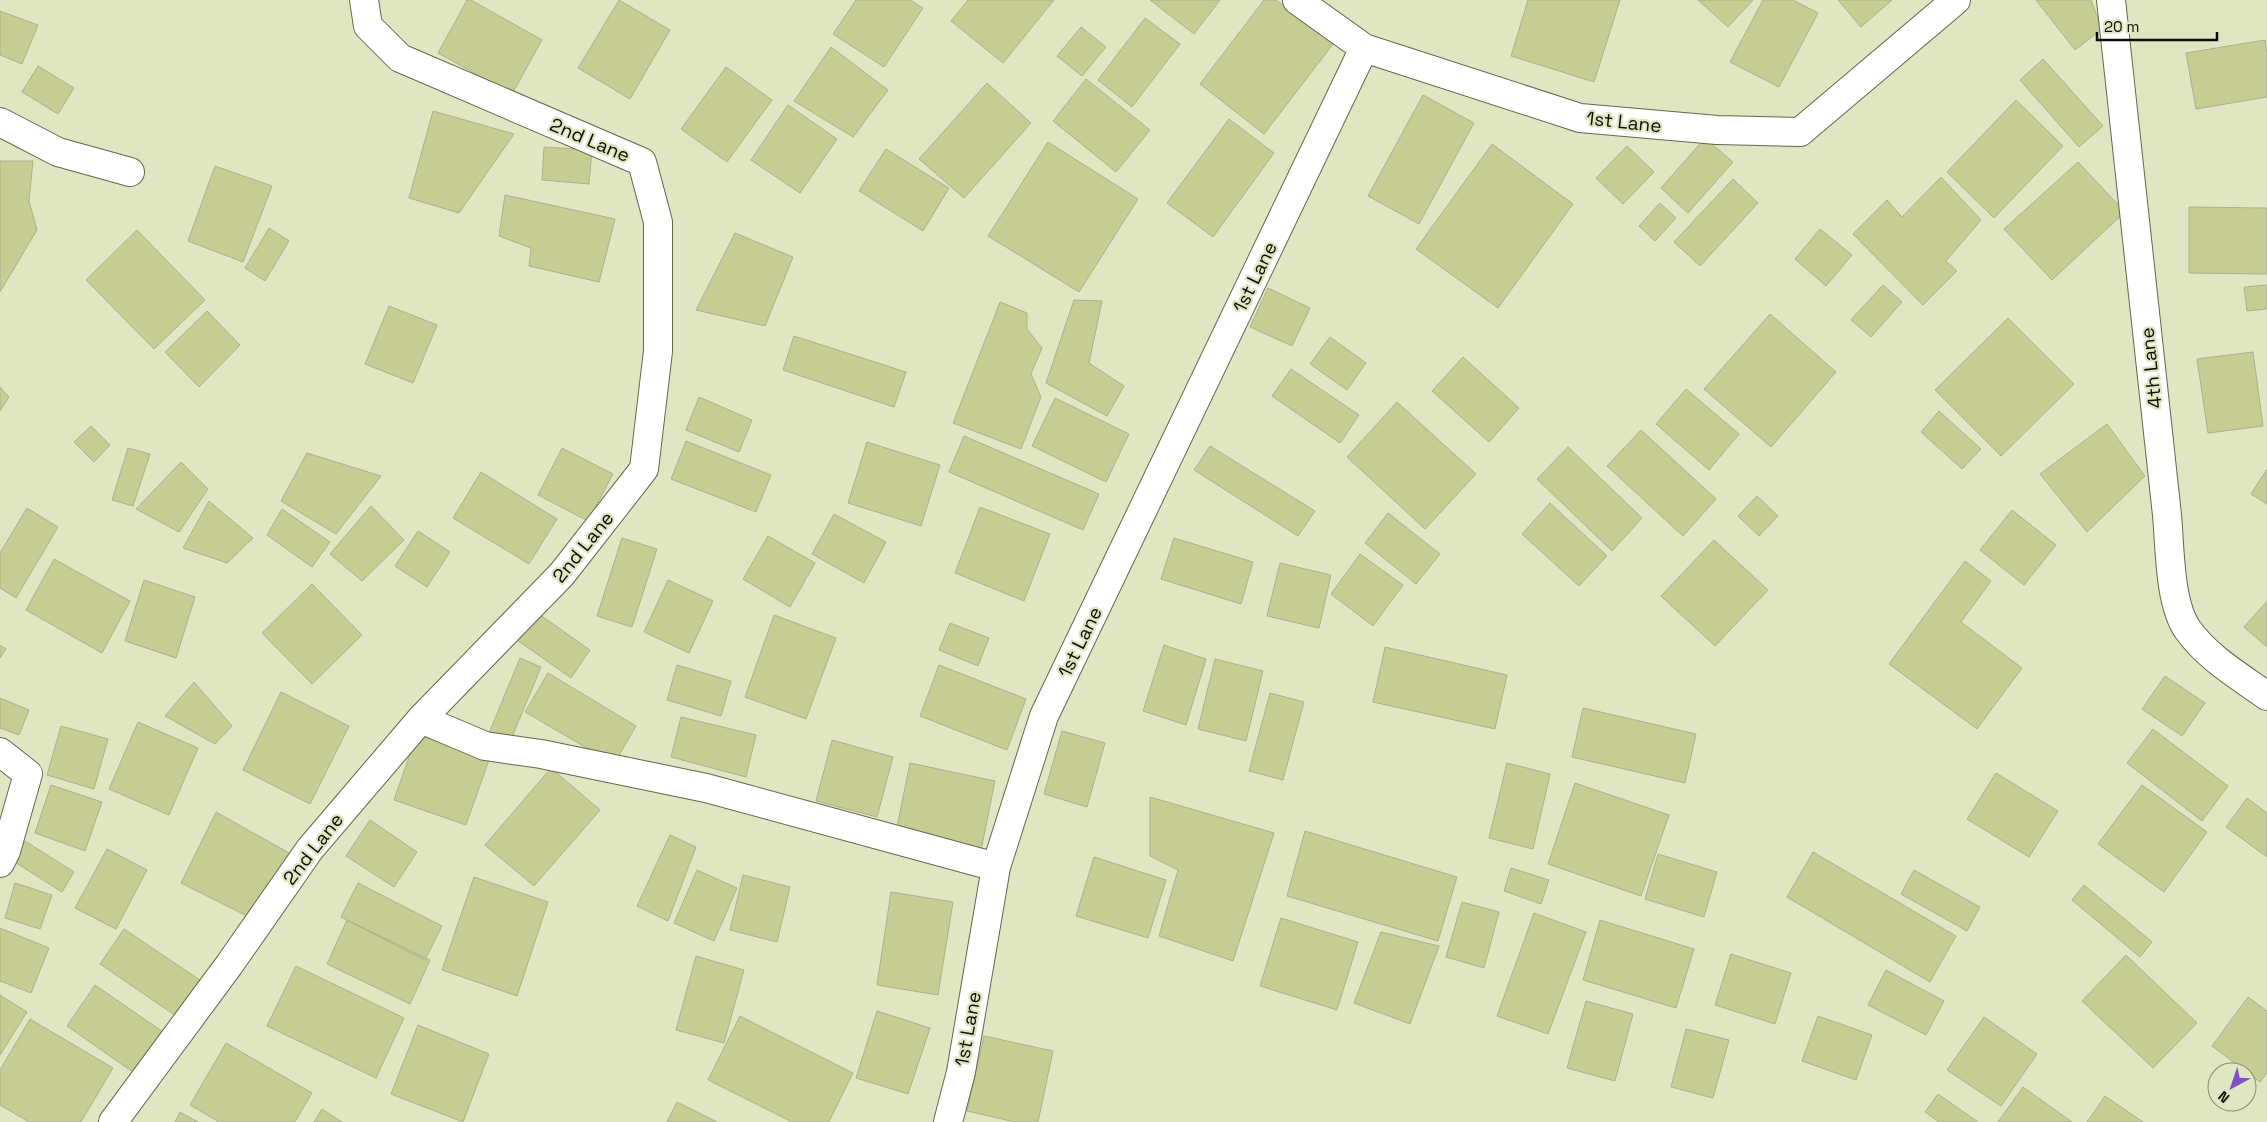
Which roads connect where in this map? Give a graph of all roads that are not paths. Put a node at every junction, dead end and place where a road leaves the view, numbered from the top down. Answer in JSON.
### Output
{"nodes":[{"id":1,"x":364,"y":0,"type":"edge"},
{"id":2,"x":1297,"y":0,"type":"edge"},
{"id":3,"x":1956,"y":0,"type":"edge"},
{"id":4,"x":2111,"y":0,"type":"edge"},
{"id":5,"x":1364,"y":48,"type":"junction"},
{"id":6,"x":0,"y":122,"type":"edge"},
{"id":7,"x":130,"y":172,"type":"dead end"},
{"id":8,"x":2267,"y":696,"type":"edge"},
{"id":9,"x":421,"y":719,"type":"junction"},
{"id":10,"x":0,"y":752,"type":"edge"},
{"id":11,"x":0,"y":863,"type":"edge"},
{"id":12,"x":996,"y":867,"type":"junction"},
{"id":13,"x":113,"y":1122,"type":"edge"},
{"id":14,"x":948,"y":1122,"type":"edge"}],
"edges":[{"from":1,"to":9,"type":"street","name":"2nd Lane"},
{"from":2,"to":5,"type":"street"},
{"from":3,"to":5,"type":"street","name":"1st Lane"},
{"from":4,"to":8,"type":"street","name":"4th Lane"},
{"from":5,"to":12,"type":"street","name":"1st Lane"},
{"from":6,"to":7,"type":"street"},
{"from":9,"to":12,"type":"street"},
{"from":9,"to":13,"type":"street","name":"2nd Lane"},
{"from":10,"to":11,"type":"street"},
{"from":12,"to":14,"type":"street","name":"1st Lane"}]}
